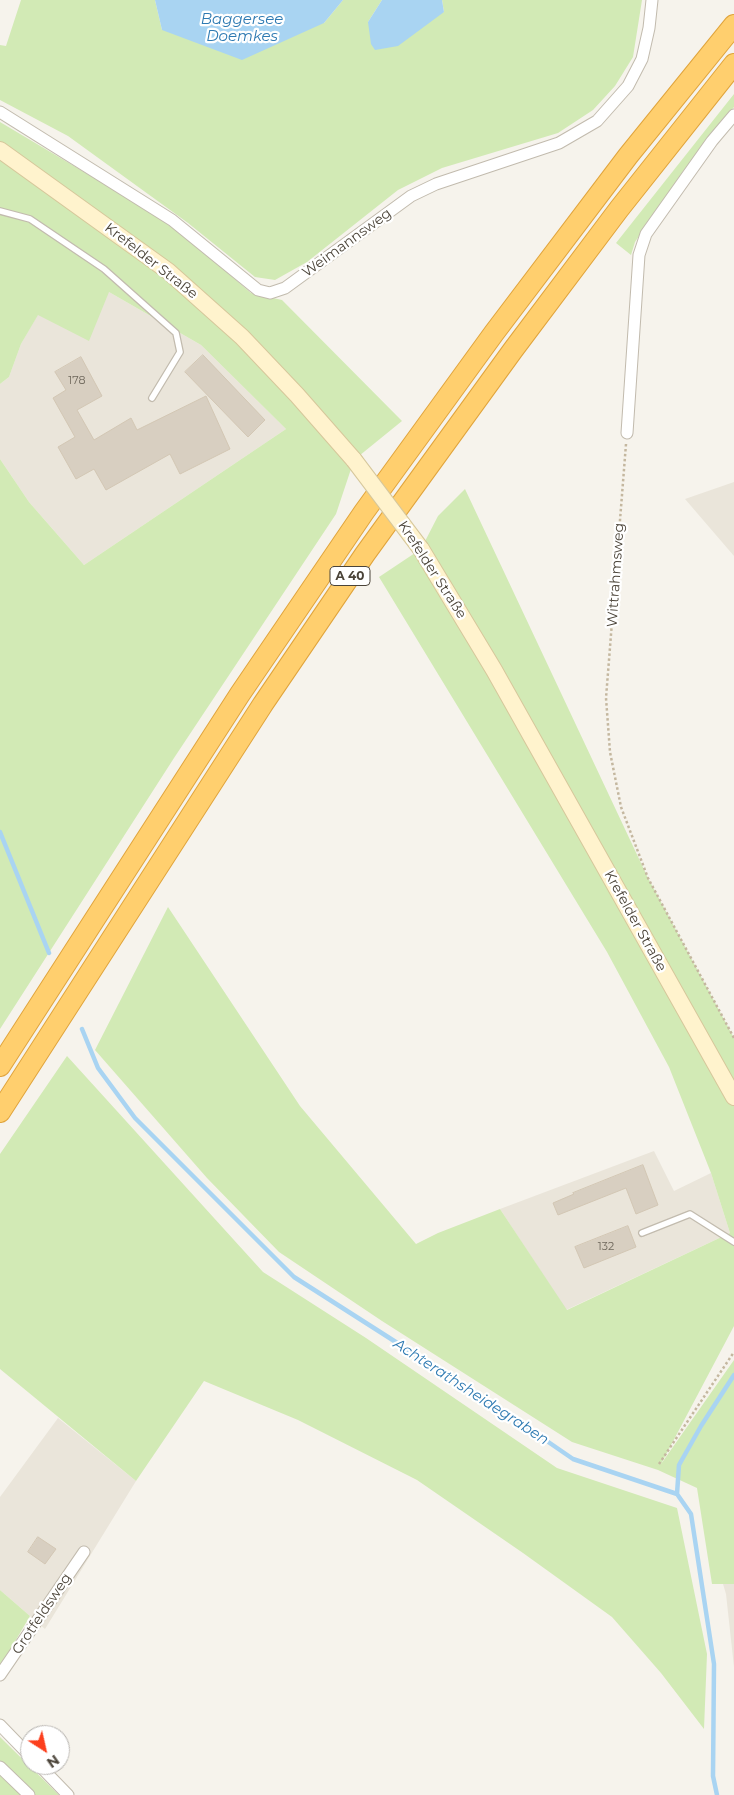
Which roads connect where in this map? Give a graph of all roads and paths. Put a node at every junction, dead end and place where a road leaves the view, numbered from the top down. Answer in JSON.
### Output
{"nodes":[{"id":1,"x":652,"y":0,"type":"edge"},
{"id":2,"x":734,"y":25,"type":"edge"},
{"id":3,"x":734,"y":64,"type":"edge"},
{"id":4,"x":0,"y":112,"type":"edge"},
{"id":5,"x":734,"y":115,"type":"edge"},
{"id":6,"x":0,"y":150,"type":"edge"},
{"id":7,"x":0,"y":211,"type":"edge"},
{"id":8,"x":152,"y":398,"type":"dead end"},
{"id":9,"x":627,"y":432,"type":"joint"},
{"id":10,"x":734,"y":1038,"type":"edge"},
{"id":11,"x":0,"y":1066,"type":"edge"},
{"id":12,"x":734,"y":1097,"type":"edge"},
{"id":13,"x":0,"y":1112,"type":"edge"},
{"id":14,"x":642,"y":1233,"type":"dead end"},
{"id":15,"x":734,"y":1242,"type":"edge"},
{"id":16,"x":734,"y":1352,"type":"edge"},
{"id":17,"x":659,"y":1464,"type":"dead end"},
{"id":18,"x":84,"y":1552,"type":"dead end"},
{"id":19,"x":0,"y":1675,"type":"edge"},
{"id":20,"x":0,"y":1724,"type":"edge"},
{"id":21,"x":20,"y":1745,"type":"edge"},
{"id":22,"x":0,"y":1767,"type":"edge"},
{"id":23,"x":49,"y":1775,"type":"edge"},
{"id":24,"x":29,"y":1795,"type":"edge"},
{"id":25,"x":68,"y":1795,"type":"edge"}],
"edges":[{"from":1,"to":4,"type":"street","name":"Weimannsweg"},
{"from":2,"to":11,"type":"highway","number":"A 40"},
{"from":3,"to":13,"type":"highway","number":"A 40"},
{"from":5,"to":9,"type":"street"},
{"from":6,"to":12,"type":"main road","name":"Krefelder Straße","bridge":true},
{"from":7,"to":8,"type":"lane"},
{"from":9,"to":10,"type":"path","name":"Wittrahmsweg"},
{"from":14,"to":15,"type":"lane"},
{"from":16,"to":17,"type":"path"},
{"from":18,"to":19,"type":"street","name":"Grotfeldsweg"},
{"from":20,"to":21,"type":"street"},
{"from":22,"to":24,"type":"street"},
{"from":23,"to":25,"type":"street"}]}
